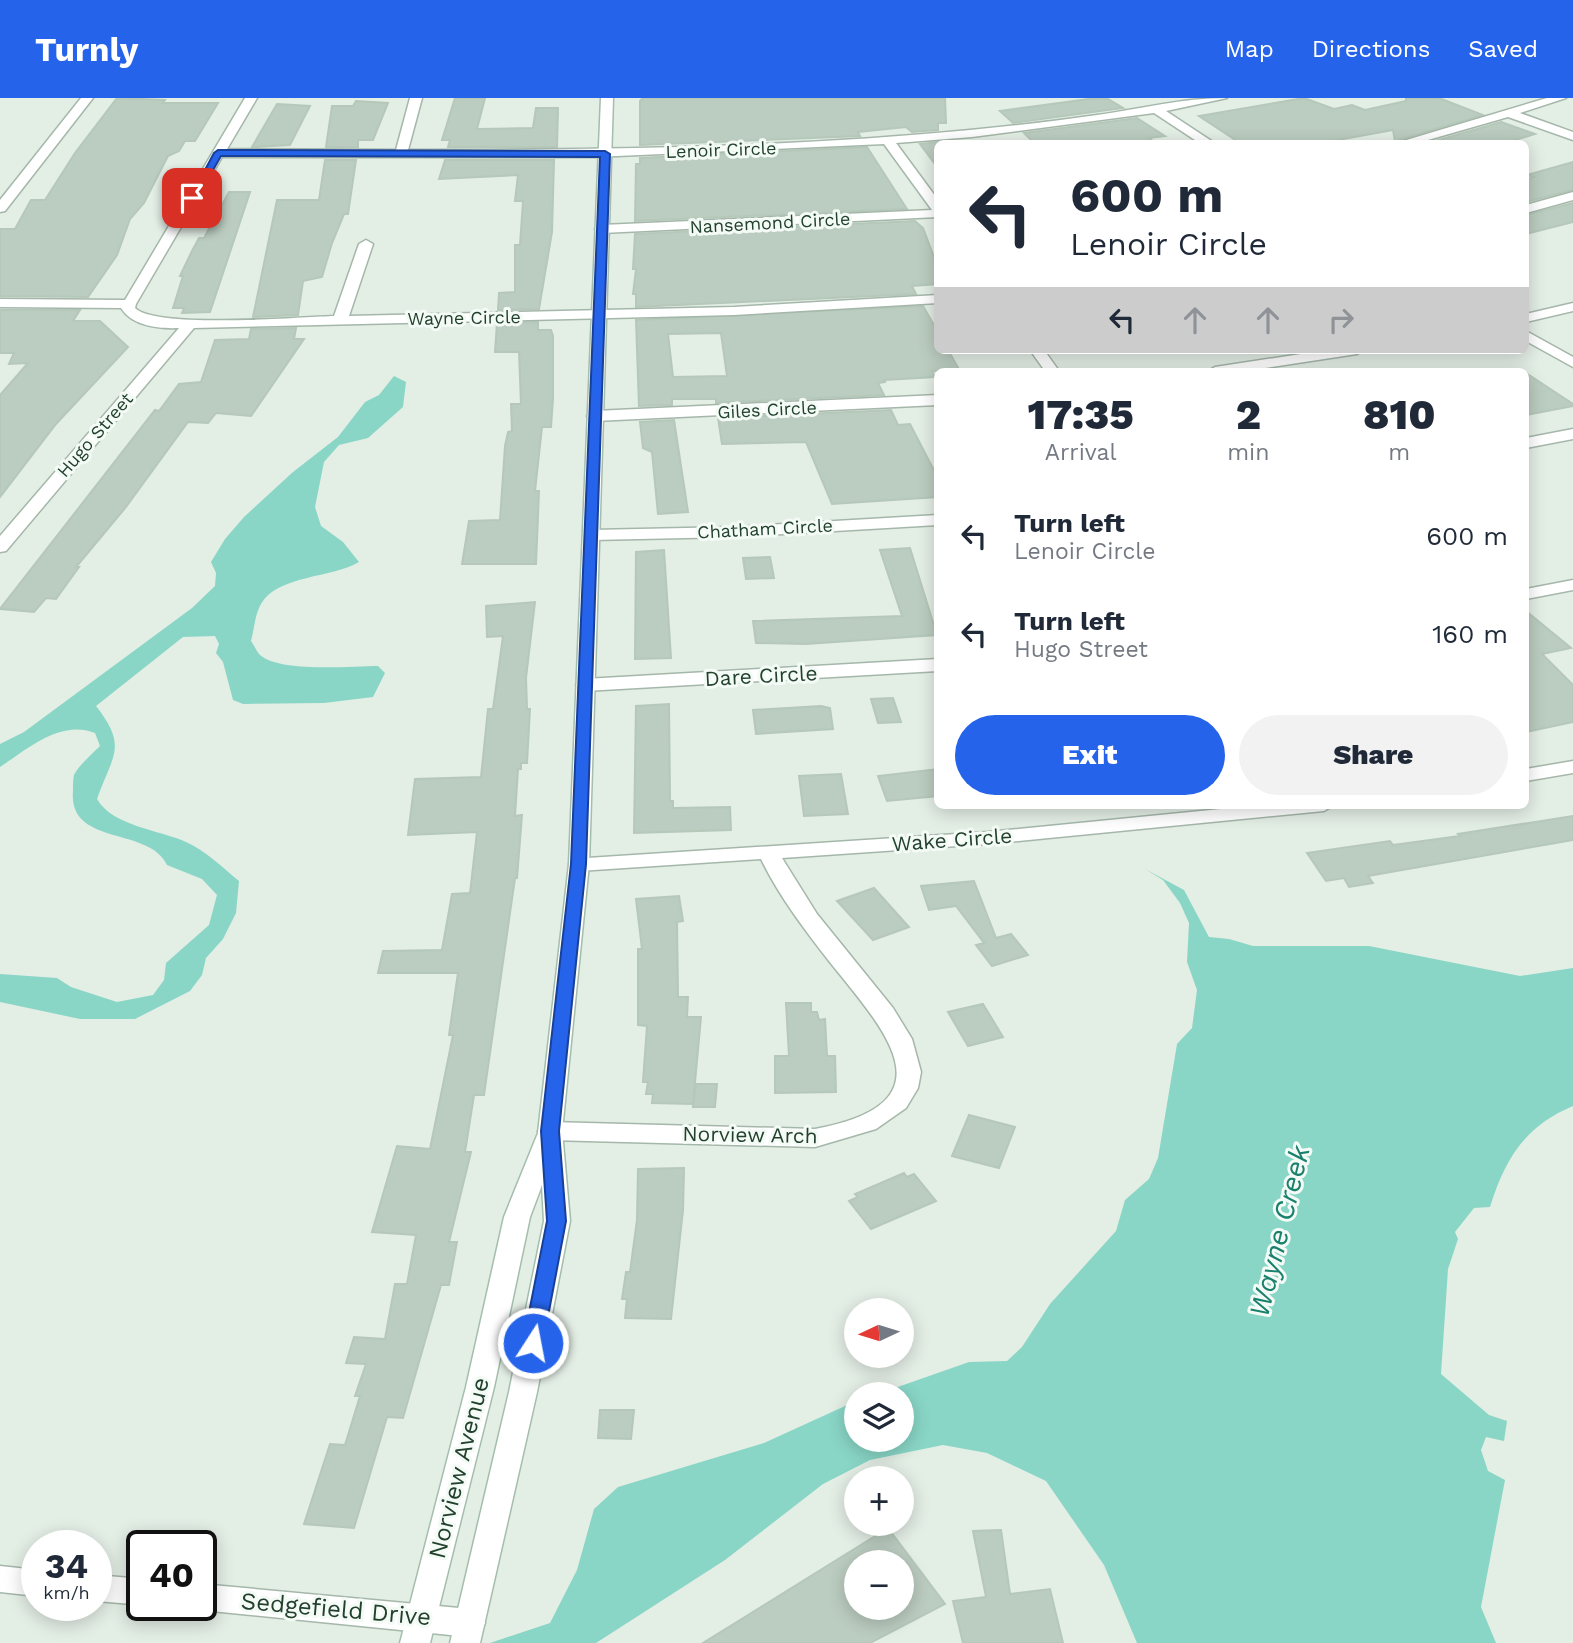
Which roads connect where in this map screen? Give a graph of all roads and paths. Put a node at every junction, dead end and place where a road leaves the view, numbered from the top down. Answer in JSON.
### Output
{"nodes":[{"id":1,"x":87,"y":98,"type":"edge"},
{"id":2,"x":251,"y":98,"type":"edge"},
{"id":3,"x":416,"y":98,"type":"edge"},
{"id":4,"x":607,"y":98,"type":"edge"},
{"id":5,"x":1137,"y":98,"type":"edge"},
{"id":6,"x":1221,"y":98,"type":"edge"},
{"id":7,"x":1560,"y":98,"type":"edge"},
{"id":8,"x":1156,"y":110,"type":"junction"},
{"id":9,"x":1512,"y":114,"type":"junction"},
{"id":10,"x":1573,"y":136,"type":"edge"},
{"id":11,"x":1204,"y":140,"type":"edge"},
{"id":12,"x":1414,"y":140,"type":"edge"},
{"id":13,"x":888,"y":141,"type":"junction"},
{"id":14,"x":218,"y":153,"type":"junction"},
{"id":15,"x":401,"y":154,"type":"junction"},
{"id":16,"x":605,"y":154,"type":"junction"},
{"id":17,"x":19,"y":186,"type":"junction"},
{"id":18,"x":0,"y":193,"type":"edge"},
{"id":19,"x":1573,"y":196,"type":"edge"},
{"id":20,"x":934,"y":205,"type":"edge"},
{"id":21,"x":0,"y":208,"type":"edge"},
{"id":22,"x":1529,"y":208,"type":"edge"},
{"id":23,"x":934,"y":211,"type":"edge"},
{"id":24,"x":602,"y":229,"type":"junction"},
{"id":25,"x":366,"y":244,"type":"dead end"},
{"id":26,"x":934,"y":299,"type":"edge"},
{"id":27,"x":0,"y":303,"type":"edge"},
{"id":28,"x":129,"y":304,"type":"junction"},
{"id":29,"x":1573,"y":307,"type":"edge"},
{"id":30,"x":599,"y":314,"type":"junction"},
{"id":31,"x":1529,"y":317,"type":"edge"},
{"id":32,"x":340,"y":320,"type":"junction"},
{"id":33,"x":190,"y":324,"type":"junction"},
{"id":34,"x":1529,"y":337,"type":"edge"},
{"id":35,"x":1330,"y":354,"type":"edge"},
{"id":36,"x":1573,"y":363,"type":"edge"},
{"id":37,"x":1234,"y":368,"type":"edge"},
{"id":38,"x":934,"y":400,"type":"edge"},
{"id":39,"x":595,"y":416,"type":"junction"},
{"id":40,"x":1573,"y":434,"type":"edge"},
{"id":41,"x":1529,"y":442,"type":"edge"},
{"id":42,"x":934,"y":520,"type":"edge"},
{"id":43,"x":592,"y":535,"type":"junction"},
{"id":44,"x":0,"y":547,"type":"edge"},
{"id":45,"x":1573,"y":585,"type":"edge"},
{"id":46,"x":1529,"y":593,"type":"edge"},
{"id":47,"x":934,"y":665,"type":"edge"},
{"id":48,"x":585,"y":684,"type":"junction"},
{"id":49,"x":1573,"y":767,"type":"edge"},
{"id":50,"x":1529,"y":774,"type":"edge"},
{"id":51,"x":1287,"y":809,"type":"edge"},
{"id":52,"x":769,"y":853,"type":"junction"},
{"id":53,"x":579,"y":864,"type":"junction"},
{"id":54,"x":550,"y":1131,"type":"junction"},
{"id":55,"x":0,"y":1579,"type":"edge"},
{"id":56,"x":21,"y":1581,"type":"edge"},
{"id":57,"x":217,"y":1599,"type":"edge"},
{"id":58,"x":419,"y":1630,"type":"edge"},
{"id":59,"x":467,"y":1633,"type":"edge"}],
"edges":[{"from":1,"to":17,"type":"street"},
{"from":2,"to":14,"type":"street"},
{"from":3,"to":15,"type":"street"},
{"from":4,"to":16,"type":"street","name":"Norview Avenue"},
{"from":5,"to":8,"type":"street"},
{"from":6,"to":8,"type":"street","name":"Lenoir Circle"},
{"from":7,"to":9,"type":"street"},
{"from":8,"to":11,"type":"street"},
{"from":8,"to":13,"type":"street","name":"Lenoir Circle"},
{"from":9,"to":10,"type":"street"},
{"from":9,"to":12,"type":"street"},
{"from":13,"to":16,"type":"street","name":"Lenoir Circle"},
{"from":13,"to":20,"type":"street"},
{"from":14,"to":15,"type":"street","name":"Lenoir Circle"},
{"from":14,"to":28,"type":"street"},
{"from":15,"to":16,"type":"street","name":"Lenoir Circle"},
{"from":16,"to":24,"type":"street","name":"Norview Avenue"},
{"from":17,"to":18,"type":"street"},
{"from":17,"to":21,"type":"street"},
{"from":19,"to":22,"type":"street"},
{"from":23,"to":24,"type":"street","name":"Nansemond Circle"},
{"from":24,"to":30,"type":"street","name":"Norview Avenue"},
{"from":25,"to":32,"type":"street"},
{"from":26,"to":30,"type":"street","name":"Wayne Circle"},
{"from":27,"to":28,"type":"street"},
{"from":28,"to":33,"type":"street","name":"Wayne Circle"},
{"from":29,"to":31,"type":"street"},
{"from":30,"to":32,"type":"street","name":"Wayne Circle"},
{"from":30,"to":39,"type":"street","name":"Norview Avenue"},
{"from":32,"to":33,"type":"street","name":"Wayne Circle"},
{"from":33,"to":44,"type":"street","name":"Hugo Street"},
{"from":34,"to":36,"type":"street"},
{"from":35,"to":37,"type":"street"},
{"from":38,"to":39,"type":"street","name":"Giles Circle"},
{"from":39,"to":43,"type":"street","name":"Norview Avenue"},
{"from":40,"to":41,"type":"street"},
{"from":42,"to":43,"type":"street","name":"Chatham Circle"},
{"from":43,"to":48,"type":"street","name":"Norview Avenue"},
{"from":45,"to":46,"type":"street"},
{"from":47,"to":48,"type":"street","name":"Dare Circle"},
{"from":48,"to":53,"type":"street","name":"Norview Avenue"},
{"from":49,"to":50,"type":"street"},
{"from":51,"to":52,"type":"street","name":"Wake Circle"},
{"from":52,"to":53,"type":"street","name":"Wake Circle"},
{"from":52,"to":54,"type":"street","name":"Norview Arch"},
{"from":53,"to":54,"type":"street","name":"Norview Avenue"},
{"from":54,"to":58,"type":"street","name":"Norview Avenue"},
{"from":54,"to":59,"type":"street","name":"Norview Avenue"},
{"from":55,"to":56,"type":"street"},
{"from":57,"to":58,"type":"street","name":"Sedgefield Drive"},
{"from":58,"to":59,"type":"street","name":"Sedgefield Drive"}]}
